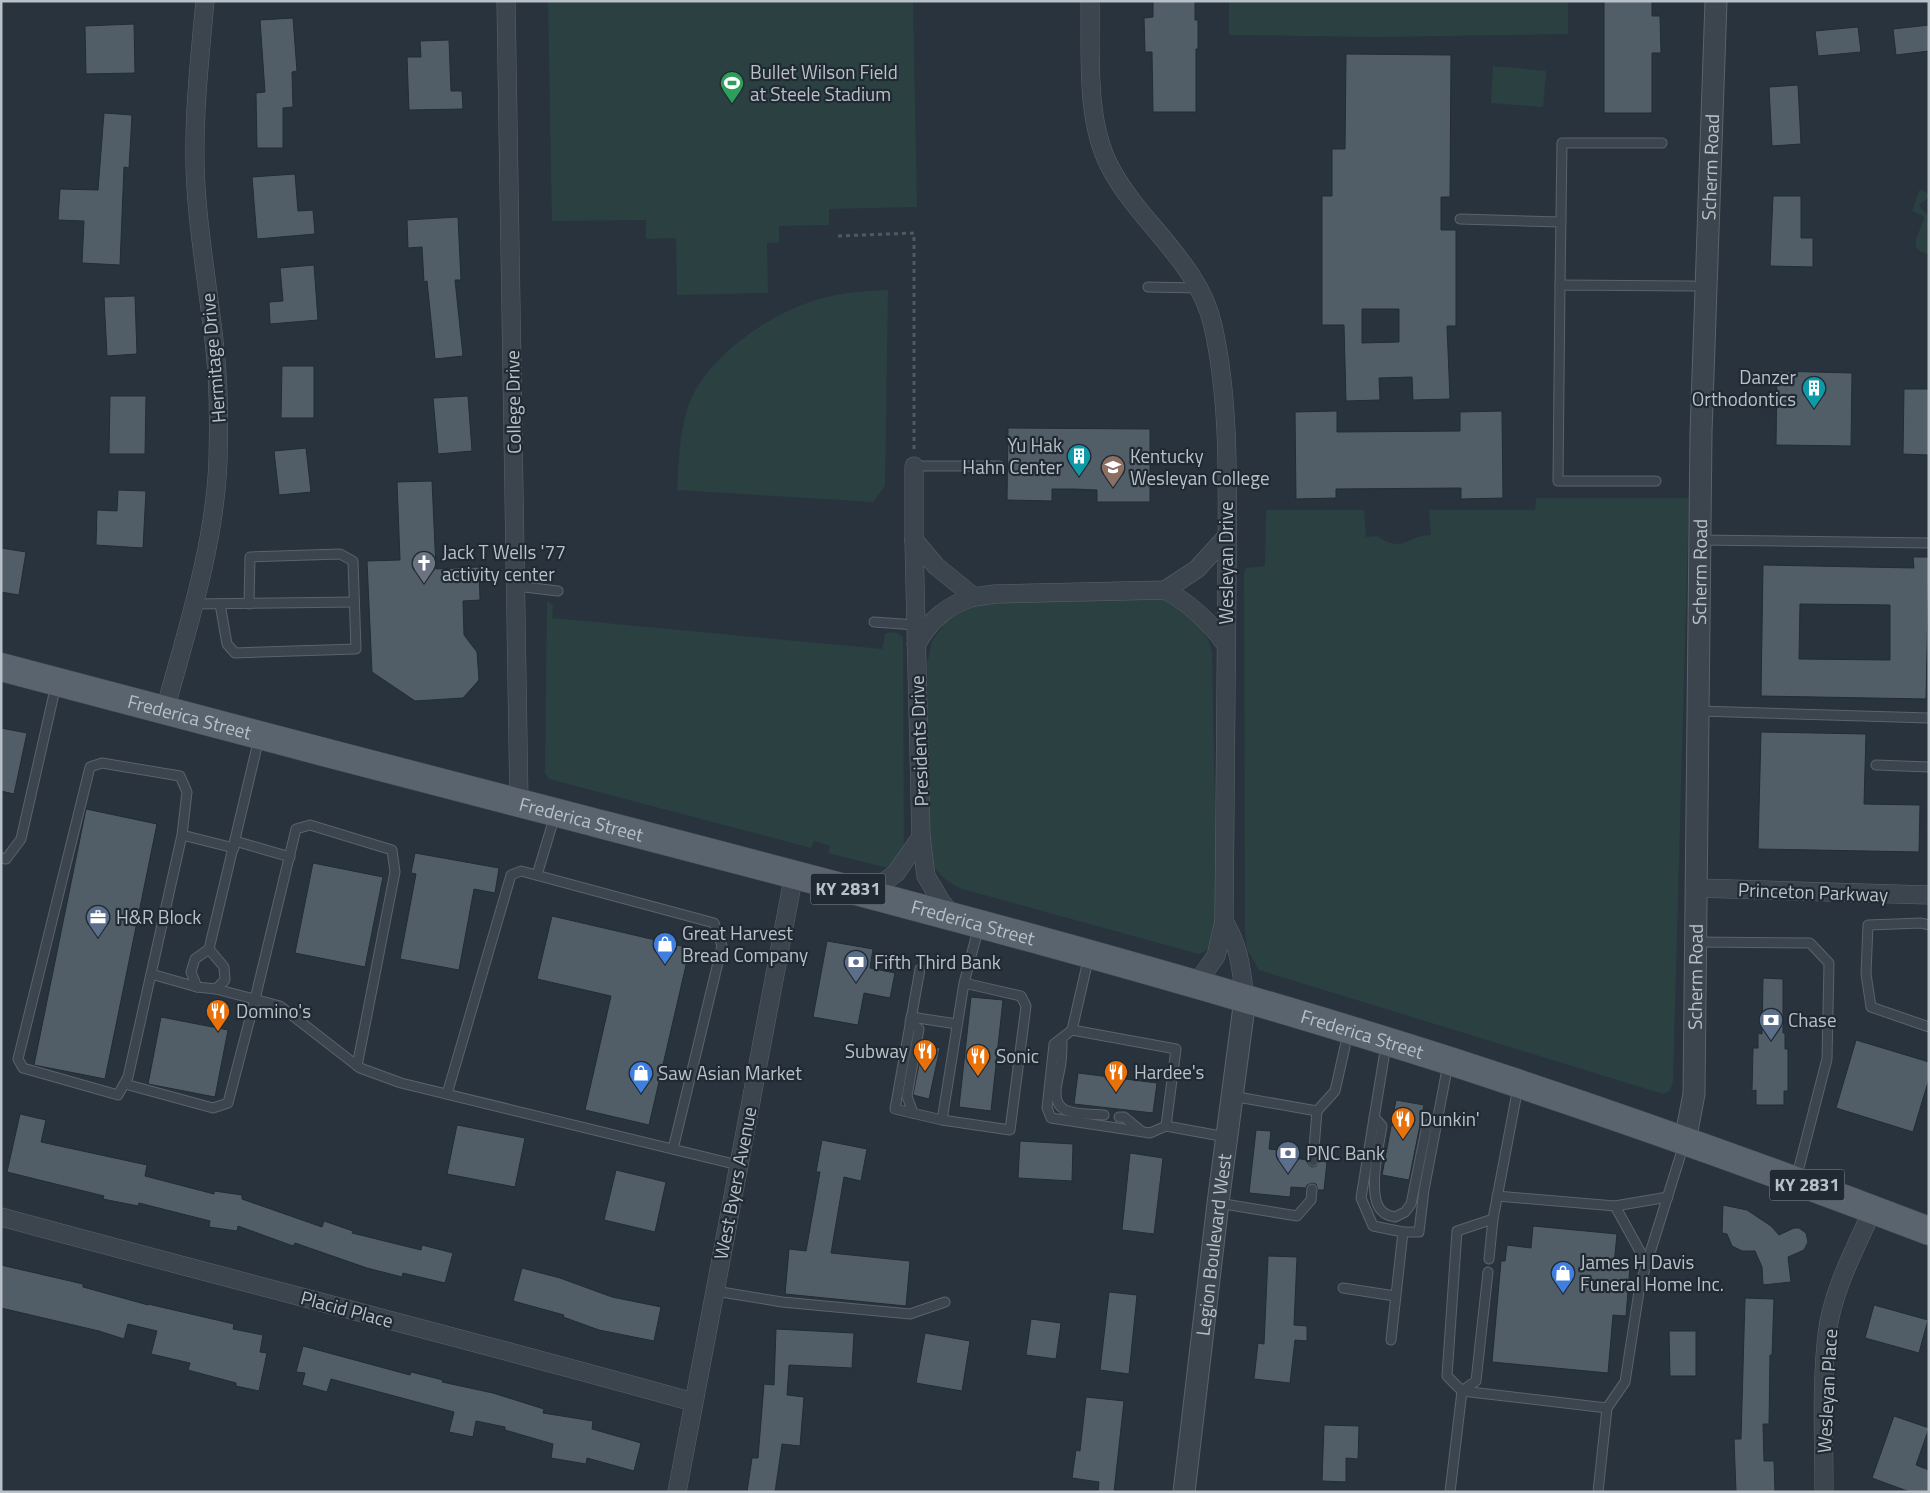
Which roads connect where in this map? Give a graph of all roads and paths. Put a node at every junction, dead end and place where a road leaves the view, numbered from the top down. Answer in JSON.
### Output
{"nodes":[{"id":1,"x":205,"y":1,"type":"edge"},
{"id":2,"x":506,"y":1,"type":"edge"},
{"id":3,"x":1090,"y":1,"type":"edge"},
{"id":4,"x":1716,"y":1,"type":"edge"},
{"id":5,"x":1662,"y":144,"type":"dead end"},
{"id":6,"x":1460,"y":220,"type":"dead end"},
{"id":7,"x":1561,"y":222,"type":"junction"},
{"id":8,"x":838,"y":236,"type":"dead end"},
{"id":9,"x":1560,"y":284,"type":"junction"},
{"id":10,"x":1693,"y":286,"type":"dead end"},
{"id":11,"x":1148,"y":287,"type":"dead end"},
{"id":12,"x":1198,"y":288,"type":"junction"},
{"id":13,"x":914,"y":466,"type":"junction"},
{"id":14,"x":999,"y":466,"type":"dead end"},
{"id":15,"x":1656,"y":481,"type":"dead end"},
{"id":16,"x":1227,"y":536,"type":"junction"},
{"id":17,"x":914,"y":540,"type":"junction"},
{"id":18,"x":1700,"y":540,"type":"junction"},
{"id":19,"x":1929,"y":543,"type":"edge"},
{"id":20,"x":516,"y":586,"type":"junction"},
{"id":21,"x":1165,"y":590,"type":"junction"},
{"id":22,"x":558,"y":591,"type":"dead end"},
{"id":23,"x":974,"y":597,"type":"junction"},
{"id":24,"x":354,"y":602,"type":"junction"},
{"id":25,"x":193,"y":604,"type":"junction"},
{"id":26,"x":220,"y":604,"type":"junction"},
{"id":27,"x":249,"y":604,"type":"junction"},
{"id":28,"x":874,"y":622,"type":"dead end"},
{"id":29,"x":916,"y":625,"type":"junction"},
{"id":30,"x":916,"y":645,"type":"junction"},
{"id":31,"x":1226,"y":645,"type":"junction"},
{"id":32,"x":1,"y":667,"type":"edge"},
{"id":33,"x":56,"y":682,"type":"junction"},
{"id":34,"x":165,"y":710,"type":"junction"},
{"id":35,"x":1699,"y":711,"type":"junction"},
{"id":36,"x":1929,"y":718,"type":"edge"},
{"id":37,"x":260,"y":735,"type":"junction"},
{"id":38,"x":1876,"y":765,"type":"dead end"},
{"id":39,"x":1929,"y":766,"type":"edge"},
{"id":40,"x":519,"y":803,"type":"junction"},
{"id":41,"x":556,"y":813,"type":"junction"},
{"id":42,"x":182,"y":835,"type":"junction"},
{"id":43,"x":921,"y":837,"type":"junction"},
{"id":44,"x":235,"y":844,"type":"junction"},
{"id":45,"x":290,"y":857,"type":"junction"},
{"id":46,"x":1,"y":858,"type":"edge"},
{"id":47,"x":794,"y":874,"type":"junction"},
{"id":48,"x":537,"y":876,"type":"junction"},
{"id":49,"x":1697,"y":888,"type":"junction"},
{"id":50,"x":864,"y":893,"type":"junction"},
{"id":51,"x":1929,"y":895,"type":"edge"},
{"id":52,"x":967,"y":920,"type":"junction"},
{"id":53,"x":1224,"y":921,"type":"junction"},
{"id":54,"x":1929,"y":924,"type":"edge"},
{"id":55,"x":1696,"y":942,"type":"junction"},
{"id":56,"x":209,"y":949,"type":"junction"},
{"id":57,"x":1090,"y":954,"type":"junction"},
{"id":58,"x":920,"y":969,"type":"dead end"},
{"id":59,"x":151,"y":974,"type":"junction"},
{"id":60,"x":964,"y":982,"type":"junction"},
{"id":61,"x":1196,"y":984,"type":"junction"},
{"id":62,"x":197,"y":987,"type":"junction"},
{"id":63,"x":216,"y":989,"type":"junction"},
{"id":64,"x":255,"y":999,"type":"junction"},
{"id":65,"x":1245,"y":999,"type":"junction"},
{"id":66,"x":911,"y":1019,"type":"junction"},
{"id":67,"x":957,"y":1024,"type":"junction"},
{"id":68,"x":1929,"y":1027,"type":"edge"},
{"id":69,"x":1072,"y":1030,"type":"junction"},
{"id":70,"x":1348,"y":1030,"type":"junction"},
{"id":71,"x":1062,"y":1039,"type":"junction"},
{"id":72,"x":1386,"y":1043,"type":"junction"},
{"id":73,"x":1448,"y":1061,"type":"junction"},
{"id":74,"x":357,"y":1066,"type":"junction"},
{"id":75,"x":125,"y":1084,"type":"junction"},
{"id":76,"x":1518,"y":1084,"type":"junction"},
{"id":77,"x":447,"y":1094,"type":"junction"},
{"id":78,"x":1232,"y":1096,"type":"junction"},
{"id":79,"x":1317,"y":1111,"type":"junction"},
{"id":80,"x":913,"y":1113,"type":"junction"},
{"id":81,"x":1104,"y":1116,"type":"dead end"},
{"id":82,"x":1119,"y":1117,"type":"dead end"},
{"id":83,"x":1374,"y":1117,"type":"junction"},
{"id":84,"x":1437,"y":1119,"type":"junction"},
{"id":85,"x":942,"y":1120,"type":"junction"},
{"id":86,"x":1166,"y":1126,"type":"junction"},
{"id":87,"x":1142,"y":1132,"type":"junction"},
{"id":88,"x":1227,"y":1137,"type":"junction"},
{"id":89,"x":1685,"y":1141,"type":"junction"},
{"id":90,"x":672,"y":1149,"type":"junction"},
{"id":91,"x":1313,"y":1160,"type":"dead end"},
{"id":92,"x":738,"y":1165,"type":"junction"},
{"id":93,"x":1796,"y":1181,"type":"junction"},
{"id":94,"x":1312,"y":1189,"type":"dead end"},
{"id":95,"x":1497,"y":1196,"type":"junction"},
{"id":96,"x":1668,"y":1197,"type":"junction"},
{"id":97,"x":1218,"y":1203,"type":"junction"},
{"id":98,"x":1615,"y":1206,"type":"junction"},
{"id":99,"x":1873,"y":1210,"type":"junction"},
{"id":100,"x":1,"y":1217,"type":"edge"},
{"id":101,"x":1493,"y":1218,"type":"junction"},
{"id":102,"x":1929,"y":1231,"type":"edge"},
{"id":103,"x":1403,"y":1232,"type":"junction"},
{"id":104,"x":1489,"y":1259,"type":"dead end"},
{"id":105,"x":1647,"y":1264,"type":"junction"},
{"id":106,"x":1488,"y":1272,"type":"dead end"},
{"id":107,"x":1343,"y":1288,"type":"dead end"},
{"id":108,"x":715,"y":1291,"type":"junction"},
{"id":109,"x":1395,"y":1296,"type":"junction"},
{"id":110,"x":944,"y":1302,"type":"dead end"},
{"id":111,"x":1391,"y":1340,"type":"dead end"},
{"id":112,"x":1462,"y":1392,"type":"junction"},
{"id":113,"x":694,"y":1402,"type":"junction"},
{"id":114,"x":1607,"y":1408,"type":"junction"},
{"id":115,"x":677,"y":1492,"type":"edge"},
{"id":116,"x":1184,"y":1492,"type":"edge"},
{"id":117,"x":1450,"y":1492,"type":"edge"},
{"id":118,"x":1598,"y":1492,"type":"edge"},
{"id":119,"x":1824,"y":1492,"type":"edge"}],
"edges":[{"from":1,"to":25,"type":"street","name":"Hermitage Drive"},
{"from":2,"to":20,"type":"street","name":"College Drive"},
{"from":3,"to":12,"type":"street","name":"Wesleyan Drive"},
{"from":4,"to":18,"type":"street","name":"Scherm Road"},
{"from":5,"to":7,"type":"lane"},
{"from":6,"to":7,"type":"lane"},
{"from":7,"to":9,"type":"lane"},
{"from":8,"to":13,"type":"path"},
{"from":9,"to":10,"type":"lane"},
{"from":9,"to":15,"type":"lane"},
{"from":11,"to":12,"type":"lane"},
{"from":12,"to":16,"type":"street","name":"Wesleyan Drive"},
{"from":13,"to":14,"type":"lane"},
{"from":13,"to":17,"type":"street","name":"Presidents Drive"},
{"from":16,"to":21,"type":"street"},
{"from":16,"to":31,"type":"street","name":"Wesleyan Drive"},
{"from":17,"to":23,"type":"street"},
{"from":17,"to":29,"type":"street","name":"Presidents Drive"},
{"from":18,"to":19,"type":"lane"},
{"from":18,"to":35,"type":"street","name":"Scherm Road"},
{"from":20,"to":22,"type":"lane"},
{"from":20,"to":40,"type":"street","name":"College Drive"},
{"from":21,"to":23,"type":"street"},
{"from":21,"to":31,"type":"street"},
{"from":23,"to":30,"type":"street"},
{"from":24,"to":26,"type":"lane"},
{"from":24,"to":27,"type":"lane"},
{"from":24,"to":27,"type":"lane"},
{"from":25,"to":26,"type":"lane"},
{"from":25,"to":34,"type":"street","name":"Hermitage Drive"},
{"from":26,"to":27,"type":"lane"},
{"from":28,"to":29,"type":"lane"},
{"from":29,"to":30,"type":"street","name":"Presidents Drive"},
{"from":30,"to":43,"type":"street","name":"Presidents Drive"},
{"from":31,"to":53,"type":"street","name":"Wesleyan Drive"},
{"from":32,"to":33,"type":"main road","name":"Frederica Street","number":"KY 2831"},
{"from":33,"to":34,"type":"main road","name":"Frederica Street","number":"KY 2831"},
{"from":33,"to":46,"type":"lane"},
{"from":34,"to":37,"type":"main road","name":"Frederica Street","number":"KY 2831"},
{"from":35,"to":36,"type":"lane"},
{"from":35,"to":49,"type":"street","name":"Scherm Road"},
{"from":37,"to":40,"type":"main road","name":"Frederica Street","number":"KY 2831"},
{"from":37,"to":44,"type":"lane"},
{"from":38,"to":39,"type":"lane"},
{"from":40,"to":41,"type":"main road","name":"Frederica Street","number":"KY 2831"},
{"from":41,"to":47,"type":"main road","name":"Frederica Street","number":"KY 2831"},
{"from":41,"to":48,"type":"lane"},
{"from":42,"to":44,"type":"lane"},
{"from":42,"to":59,"type":"lane"},
{"from":42,"to":75,"type":"lane"},
{"from":43,"to":50,"type":"street"},
{"from":43,"to":52,"type":"street","name":"Presidents Drive"},
{"from":44,"to":45,"type":"lane"},
{"from":44,"to":56,"type":"lane"},
{"from":45,"to":64,"type":"lane"},
{"from":45,"to":74,"type":"lane"},
{"from":47,"to":50,"type":"main road","name":"Frederica Street","number":"KY 2831"},
{"from":47,"to":92,"type":"street","name":"West Byers Avenue"},
{"from":48,"to":77,"type":"lane"},
{"from":48,"to":90,"type":"lane"},
{"from":49,"to":51,"type":"street","name":"Princeton Parkway"},
{"from":49,"to":55,"type":"street","name":"Scherm Road"},
{"from":50,"to":52,"type":"main road","name":"Frederica Street","number":"KY 2831"},
{"from":52,"to":57,"type":"main road","name":"Frederica Street","number":"KY 2831"},
{"from":52,"to":60,"type":"lane"},
{"from":53,"to":61,"type":"street","name":"Wesleyan Drive"},
{"from":53,"to":65,"type":"street","name":"Wesleyan Drive"},
{"from":54,"to":68,"type":"lane"},
{"from":55,"to":89,"type":"street","name":"Scherm Road"},
{"from":55,"to":93,"type":"lane"},
{"from":56,"to":62,"type":"lane"},
{"from":56,"to":63,"type":"lane"},
{"from":57,"to":61,"type":"main road","name":"Frederica Street","number":"KY 2831"},
{"from":57,"to":69,"type":"lane"},
{"from":58,"to":66,"type":"lane"},
{"from":59,"to":62,"type":"lane"},
{"from":59,"to":75,"type":"lane"},
{"from":60,"to":67,"type":"lane"},
{"from":60,"to":85,"type":"lane"},
{"from":61,"to":65,"type":"main road","name":"Frederica Street","number":"KY 2831"},
{"from":62,"to":63,"type":"lane"},
{"from":63,"to":64,"type":"lane"},
{"from":64,"to":74,"type":"lane"},
{"from":64,"to":75,"type":"lane"},
{"from":65,"to":70,"type":"main road","name":"Frederica Street","number":"KY 2831"},
{"from":65,"to":78,"type":"street","name":"Legion Boulevard West"},
{"from":66,"to":67,"type":"lane"},
{"from":66,"to":80,"type":"lane"},
{"from":66,"to":80,"type":"lane"},
{"from":67,"to":85,"type":"lane"},
{"from":69,"to":71,"type":"lane"},
{"from":69,"to":86,"type":"lane"},
{"from":70,"to":72,"type":"main road","name":"Frederica Street","number":"KY 2831"},
{"from":70,"to":79,"type":"lane"},
{"from":71,"to":81,"type":"lane"},
{"from":71,"to":87,"type":"lane"},
{"from":72,"to":73,"type":"main road","name":"Frederica Street","number":"KY 2831"},
{"from":72,"to":83,"type":"lane"},
{"from":73,"to":76,"type":"main road","name":"Frederica Street","number":"KY 2831"},
{"from":73,"to":84,"type":"lane"},
{"from":74,"to":77,"type":"lane"},
{"from":76,"to":89,"type":"main road","name":"Frederica Street","number":"KY 2831"},
{"from":76,"to":95,"type":"lane"},
{"from":77,"to":90,"type":"lane"},
{"from":78,"to":79,"type":"lane"},
{"from":78,"to":88,"type":"street","name":"Legion Boulevard West"},
{"from":79,"to":91,"type":"lane"},
{"from":80,"to":85,"type":"lane"},
{"from":82,"to":87,"type":"lane"},
{"from":83,"to":84,"type":"lane"},
{"from":83,"to":103,"type":"lane"},
{"from":84,"to":103,"type":"lane"},
{"from":86,"to":87,"type":"lane"},
{"from":86,"to":88,"type":"lane"},
{"from":88,"to":97,"type":"street","name":"Legion Boulevard West"},
{"from":89,"to":93,"type":"main road","name":"Frederica Street","number":"KY 2831"},
{"from":89,"to":96,"type":"lane"},
{"from":90,"to":92,"type":"lane"},
{"from":92,"to":108,"type":"street","name":"West Byers Avenue"},
{"from":93,"to":99,"type":"main road","name":"Frederica Street","number":"KY 2831"},
{"from":94,"to":97,"type":"lane"},
{"from":95,"to":98,"type":"lane"},
{"from":95,"to":101,"type":"lane"},
{"from":96,"to":98,"type":"lane"},
{"from":96,"to":105,"type":"lane"},
{"from":97,"to":116,"type":"street","name":"Legion Boulevard West"},
{"from":98,"to":105,"type":"lane"},
{"from":99,"to":102,"type":"main road","name":"Frederica Street","number":"KY 2831"},
{"from":99,"to":119,"type":"street","name":"Wesleyan Place"},
{"from":100,"to":113,"type":"street","name":"Placid Place"},
{"from":101,"to":104,"type":"lane"},
{"from":101,"to":112,"type":"lane"},
{"from":103,"to":109,"type":"lane"},
{"from":105,"to":114,"type":"lane"},
{"from":106,"to":112,"type":"lane"},
{"from":107,"to":109,"type":"lane"},
{"from":108,"to":110,"type":"lane"},
{"from":108,"to":113,"type":"street","name":"West Byers Avenue"},
{"from":109,"to":111,"type":"lane"},
{"from":112,"to":114,"type":"lane"},
{"from":112,"to":117,"type":"lane"},
{"from":113,"to":115,"type":"street","name":"West Byers Avenue"},
{"from":114,"to":118,"type":"lane"}]}
